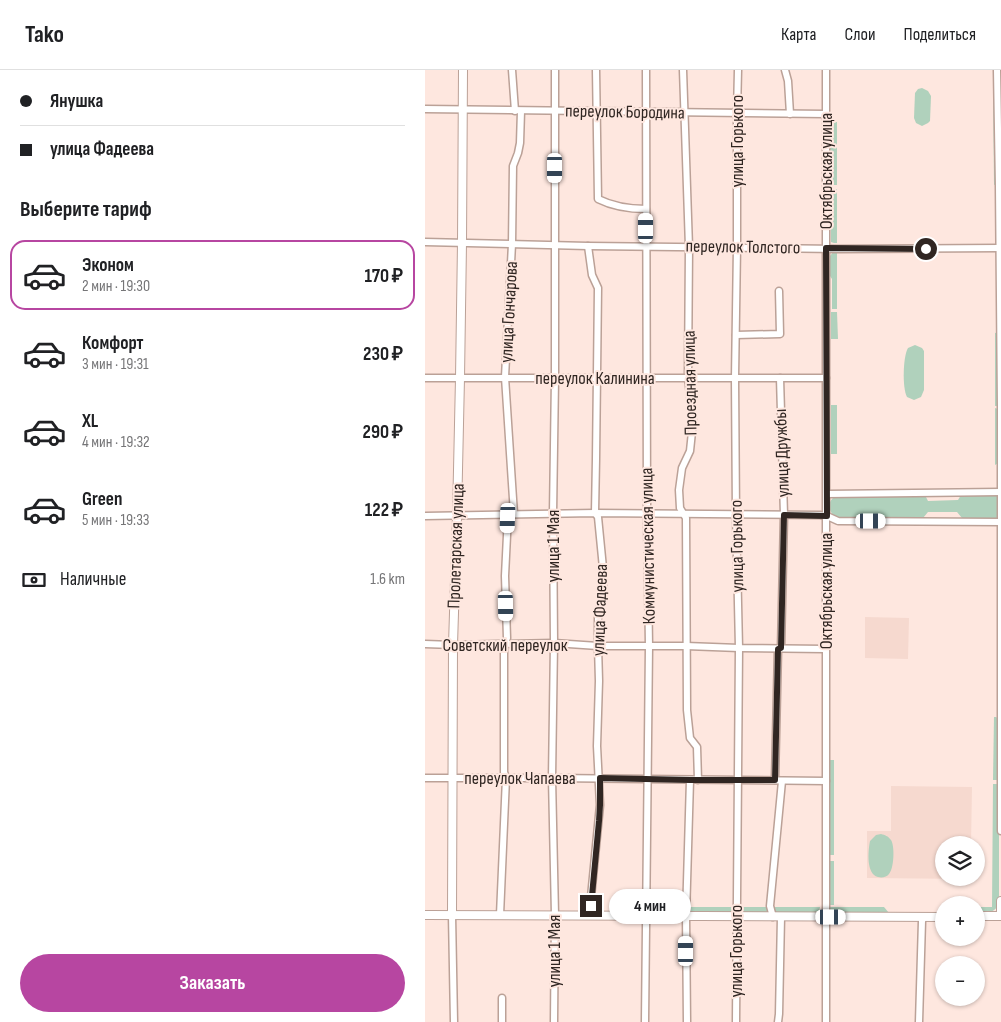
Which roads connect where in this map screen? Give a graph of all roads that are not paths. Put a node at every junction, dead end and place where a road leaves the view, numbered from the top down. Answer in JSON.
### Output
{"nodes":[{"id":1,"x":463,"y":70,"type":"edge"},
{"id":2,"x":512,"y":70,"type":"edge"},
{"id":3,"x":555,"y":70,"type":"edge"},
{"id":4,"x":597,"y":70,"type":"edge"},
{"id":5,"x":646,"y":70,"type":"edge"},
{"id":6,"x":683,"y":70,"type":"edge"},
{"id":7,"x":738,"y":70,"type":"edge"},
{"id":8,"x":785,"y":70,"type":"edge"},
{"id":9,"x":826,"y":70,"type":"edge"},
{"id":10,"x":999,"y":70,"type":"edge"},
{"id":11,"x":425,"y":109,"type":"edge"},
{"id":12,"x":463,"y":110,"type":"junction"},
{"id":13,"x":518,"y":111,"type":"junction"},
{"id":14,"x":555,"y":111,"type":"junction"},
{"id":15,"x":597,"y":112,"type":"junction"},
{"id":16,"x":645,"y":112,"type":"junction"},
{"id":17,"x":685,"y":112,"type":"junction"},
{"id":18,"x":737,"y":113,"type":"junction"},
{"id":19,"x":790,"y":114,"type":"junction"},
{"id":20,"x":826,"y":114,"type":"junction"},
{"id":21,"x":646,"y":209,"type":"junction"},
{"id":22,"x":425,"y":242,"type":"edge"},
{"id":23,"x":462,"y":243,"type":"junction"},
{"id":24,"x":513,"y":244,"type":"junction"},
{"id":25,"x":554,"y":245,"type":"junction"},
{"id":26,"x":588,"y":246,"type":"junction"},
{"id":27,"x":646,"y":246,"type":"junction"},
{"id":28,"x":689,"y":247,"type":"junction"},
{"id":29,"x":737,"y":247,"type":"junction"},
{"id":30,"x":826,"y":248,"type":"junction"},
{"id":31,"x":1000,"y":248,"type":"edge"},
{"id":32,"x":779,"y":290,"type":"dead end"},
{"id":33,"x":736,"y":335,"type":"junction"},
{"id":34,"x":505,"y":377,"type":"junction"},
{"id":35,"x":688,"y":377,"type":"junction"},
{"id":36,"x":425,"y":378,"type":"edge"},
{"id":37,"x":460,"y":378,"type":"junction"},
{"id":38,"x":555,"y":378,"type":"junction"},
{"id":39,"x":597,"y":378,"type":"junction"},
{"id":40,"x":646,"y":378,"type":"junction"},
{"id":41,"x":735,"y":378,"type":"junction"},
{"id":42,"x":780,"y":378,"type":"junction"},
{"id":43,"x":826,"y":378,"type":"junction"},
{"id":44,"x":1001,"y":492,"type":"edge"},
{"id":45,"x":827,"y":494,"type":"junction"},
{"id":46,"x":595,"y":513,"type":"junction"},
{"id":47,"x":683,"y":513,"type":"junction"},
{"id":48,"x":553,"y":514,"type":"junction"},
{"id":49,"x":647,"y":514,"type":"junction"},
{"id":50,"x":511,"y":515,"type":"junction"},
{"id":51,"x":736,"y":515,"type":"junction"},
{"id":52,"x":784,"y":515,"type":"junction"},
{"id":53,"x":425,"y":516,"type":"edge"},
{"id":54,"x":457,"y":516,"type":"junction"},
{"id":55,"x":827,"y":516,"type":"junction"},
{"id":56,"x":1001,"y":522,"type":"edge"},
{"id":57,"x":554,"y":643,"type":"junction"},
{"id":58,"x":425,"y":644,"type":"edge"},
{"id":59,"x":504,"y":644,"type":"junction"},
{"id":60,"x":453,"y":645,"type":"junction"},
{"id":61,"x":598,"y":646,"type":"junction"},
{"id":62,"x":649,"y":646,"type":"junction"},
{"id":63,"x":686,"y":646,"type":"junction"},
{"id":64,"x":739,"y":648,"type":"junction"},
{"id":65,"x":779,"y":649,"type":"junction"},
{"id":66,"x":825,"y":649,"type":"junction"},
{"id":67,"x":425,"y":778,"type":"edge"},
{"id":68,"x":452,"y":778,"type":"junction"},
{"id":69,"x":506,"y":778,"type":"junction"},
{"id":70,"x":552,"y":778,"type":"junction"},
{"id":71,"x":600,"y":778,"type":"junction"},
{"id":72,"x":648,"y":779,"type":"junction"},
{"id":73,"x":690,"y":780,"type":"junction"},
{"id":74,"x":698,"y":780,"type":"junction"},
{"id":75,"x":737,"y":780,"type":"junction"},
{"id":76,"x":778,"y":780,"type":"junction"},
{"id":77,"x":826,"y":781,"type":"junction"},
{"id":78,"x":1001,"y":830,"type":"edge"},
{"id":79,"x":1001,"y":901,"type":"edge"},
{"id":80,"x":425,"y":915,"type":"edge"},
{"id":81,"x":452,"y":915,"type":"junction"},
{"id":82,"x":500,"y":915,"type":"junction"},
{"id":83,"x":555,"y":915,"type":"junction"},
{"id":84,"x":591,"y":915,"type":"junction"},
{"id":85,"x":646,"y":916,"type":"junction"},
{"id":86,"x":686,"y":916,"type":"junction"},
{"id":87,"x":737,"y":916,"type":"junction"},
{"id":88,"x":985,"y":916,"type":"edge"},
{"id":89,"x":1001,"y":916,"type":"edge"},
{"id":90,"x":777,"y":917,"type":"junction"},
{"id":91,"x":825,"y":917,"type":"junction"},
{"id":92,"x":924,"y":917,"type":"junction"},
{"id":93,"x":935,"y":917,"type":"edge"},
{"id":94,"x":502,"y":998,"type":"dead end"},
{"id":95,"x":454,"y":1022,"type":"edge"},
{"id":96,"x":503,"y":1022,"type":"edge"},
{"id":97,"x":554,"y":1022,"type":"edge"},
{"id":98,"x":645,"y":1022,"type":"edge"},
{"id":99,"x":687,"y":1022,"type":"edge"},
{"id":100,"x":736,"y":1022,"type":"edge"},
{"id":101,"x":777,"y":1022,"type":"edge"},
{"id":102,"x":826,"y":1022,"type":"edge"},
{"id":103,"x":919,"y":1022,"type":"edge"}],
"edges":[{"from":1,"to":12,"type":"main road","name":"Пролетарская улица"},
{"from":2,"to":13,"type":"street","name":"улица Гончарова"},
{"from":3,"to":14,"type":"street","name":"улица 1 Мая"},
{"from":4,"to":15,"type":"street"},
{"from":5,"to":16,"type":"street","name":"Коммунистическая улица"},
{"from":6,"to":17,"type":"street","name":"Проездная улица"},
{"from":7,"to":18,"type":"street","name":"улица Горького"},
{"from":8,"to":19,"type":"street"},
{"from":9,"to":20,"type":"street","name":"Октябрьская улица"},
{"from":10,"to":31,"type":"street"},
{"from":11,"to":12,"type":"street","name":"переулок Бородина"},
{"from":12,"to":13,"type":"street","name":"переулок Бородина"},
{"from":12,"to":23,"type":"main road","name":"Пролетарская улица"},
{"from":13,"to":14,"type":"street","name":"переулок Бородина"},
{"from":13,"to":24,"type":"street","name":"улица Гончарова"},
{"from":14,"to":15,"type":"street","name":"переулок Бородина"},
{"from":14,"to":25,"type":"street","name":"улица 1 Мая"},
{"from":15,"to":16,"type":"street","name":"переулок Бородина"},
{"from":15,"to":21,"type":"street"},
{"from":16,"to":17,"type":"street","name":"переулок Бородина"},
{"from":16,"to":21,"type":"street","name":"Коммунистическая улица"},
{"from":17,"to":18,"type":"street","name":"переулок Бородина"},
{"from":17,"to":28,"type":"street","name":"Проездная улица"},
{"from":18,"to":19,"type":"street","name":"переулок Бородина"},
{"from":18,"to":29,"type":"street","name":"улица Горького"},
{"from":19,"to":20,"type":"street","name":"переулок Бородина"},
{"from":20,"to":30,"type":"street","name":"Октябрьская улица"},
{"from":21,"to":27,"type":"street","name":"Коммунистическая улица"},
{"from":22,"to":23,"type":"street","name":"переулок Толстого"},
{"from":23,"to":24,"type":"street","name":"переулок Толстого"},
{"from":23,"to":37,"type":"main road","name":"Пролетарская улица"},
{"from":24,"to":25,"type":"street","name":"переулок Толстого"},
{"from":24,"to":34,"type":"street","name":"улица Гончарова"},
{"from":25,"to":26,"type":"street","name":"переулок Толстого"},
{"from":25,"to":38,"type":"street","name":"улица 1 Мая"},
{"from":26,"to":27,"type":"street","name":"переулок Толстого"},
{"from":26,"to":39,"type":"street","name":"улица Фадеева"},
{"from":27,"to":28,"type":"street","name":"переулок Толстого"},
{"from":27,"to":40,"type":"street","name":"Коммунистическая улица"},
{"from":28,"to":29,"type":"street","name":"переулок Толстого"},
{"from":28,"to":35,"type":"street","name":"Проездная улица"},
{"from":29,"to":30,"type":"street","name":"переулок Толстого"},
{"from":29,"to":33,"type":"street","name":"улица Горького"},
{"from":30,"to":31,"type":"street","name":"переулок Толстого"},
{"from":30,"to":43,"type":"street","name":"Октябрьская улица"},
{"from":31,"to":44,"type":"street"},
{"from":32,"to":33,"type":"street"},
{"from":33,"to":41,"type":"street","name":"улица Горького"},
{"from":34,"to":37,"type":"street","name":"переулок Калинина"},
{"from":34,"to":38,"type":"street","name":"переулок Калинина"},
{"from":34,"to":50,"type":"street","name":"улица Гончарова"},
{"from":35,"to":40,"type":"street","name":"переулок Калинина"},
{"from":35,"to":41,"type":"street","name":"переулок Калинина"},
{"from":35,"to":47,"type":"street","name":"Проездная улица"},
{"from":36,"to":37,"type":"street","name":"переулок Калинина"},
{"from":37,"to":54,"type":"main road","name":"Пролетарская улица"},
{"from":38,"to":39,"type":"street","name":"переулок Калинина"},
{"from":38,"to":48,"type":"street","name":"улица 1 Мая"},
{"from":39,"to":40,"type":"street","name":"переулок Калинина"},
{"from":39,"to":46,"type":"street","name":"улица Фадеева"},
{"from":40,"to":49,"type":"street","name":"Коммунистическая улица"},
{"from":41,"to":42,"type":"street","name":"переулок Калинина"},
{"from":41,"to":51,"type":"street","name":"улица Горького"},
{"from":42,"to":43,"type":"street","name":"переулок Калинина"},
{"from":42,"to":52,"type":"street","name":"улица Дружбы"},
{"from":43,"to":45,"type":"street","name":"Октябрьская улица"},
{"from":44,"to":45,"type":"street"},
{"from":44,"to":56,"type":"street"},
{"from":45,"to":55,"type":"street","name":"Октябрьская улица"},
{"from":46,"to":48,"type":"street"},
{"from":46,"to":49,"type":"street"},
{"from":46,"to":61,"type":"street","name":"улица Фадеева"},
{"from":47,"to":49,"type":"street"},
{"from":47,"to":51,"type":"street"},
{"from":47,"to":63,"type":"street","name":"Проездная улица"},
{"from":48,"to":50,"type":"street"},
{"from":48,"to":57,"type":"street","name":"улица 1 Мая"},
{"from":49,"to":62,"type":"street","name":"Коммунистическая улица"},
{"from":50,"to":54,"type":"street"},
{"from":50,"to":59,"type":"street","name":"улица Гончарова"},
{"from":51,"to":52,"type":"street"},
{"from":51,"to":64,"type":"street","name":"улица Горького"},
{"from":52,"to":55,"type":"street"},
{"from":52,"to":65,"type":"street","name":"улица Дружбы"},
{"from":53,"to":54,"type":"street"},
{"from":54,"to":60,"type":"main road","name":"Пролетарская улица"},
{"from":55,"to":56,"type":"street"},
{"from":55,"to":66,"type":"street","name":"Октябрьская улица"},
{"from":56,"to":78,"type":"street"},
{"from":57,"to":59,"type":"street","name":"Советский переулок"},
{"from":57,"to":61,"type":"street","name":"Советский переулок"},
{"from":57,"to":70,"type":"street","name":"улица 1 Мая"},
{"from":58,"to":60,"type":"street","name":"Советский переулок"},
{"from":59,"to":60,"type":"street","name":"Советский переулок"},
{"from":59,"to":69,"type":"street","name":"улица Гончарова"},
{"from":60,"to":68,"type":"main road","name":"Пролетарская улица"},
{"from":61,"to":62,"type":"street","name":"Советский переулок"},
{"from":61,"to":71,"type":"street","name":"улица Фадеева"},
{"from":62,"to":63,"type":"street","name":"Советский переулок"},
{"from":62,"to":72,"type":"street","name":"Коммунистическая улица"},
{"from":63,"to":64,"type":"street","name":"Советский переулок"},
{"from":63,"to":74,"type":"street","name":"Проездная улица"},
{"from":64,"to":65,"type":"street","name":"Советский переулок"},
{"from":64,"to":75,"type":"street","name":"улица Горького"},
{"from":65,"to":66,"type":"street","name":"Советский переулок"},
{"from":65,"to":76,"type":"street","name":"улица Дружбы"},
{"from":66,"to":77,"type":"street","name":"Октябрьская улица"},
{"from":67,"to":68,"type":"street","name":"переулок Чапаева"},
{"from":68,"to":69,"type":"street","name":"переулок Чапаева"},
{"from":68,"to":81,"type":"main road","name":"Пролетарская улица"},
{"from":69,"to":70,"type":"street","name":"переулок Чапаева"},
{"from":69,"to":82,"type":"street","name":"улица Гончарова"},
{"from":70,"to":71,"type":"street","name":"переулок Чапаева"},
{"from":70,"to":83,"type":"street","name":"улица 1 Мая"},
{"from":71,"to":72,"type":"street","name":"переулок Чапаева"},
{"from":71,"to":84,"type":"street","name":"улица Фадеева"},
{"from":72,"to":73,"type":"street","name":"переулок Чапаева"},
{"from":72,"to":85,"type":"street","name":"Коммунистическая улица"},
{"from":73,"to":74,"type":"street","name":"переулок Чапаева"},
{"from":73,"to":86,"type":"street"},
{"from":74,"to":75,"type":"street","name":"переулок Чапаева"},
{"from":75,"to":76,"type":"street","name":"переулок Чапаева"},
{"from":75,"to":87,"type":"street","name":"улица Горького"},
{"from":76,"to":77,"type":"street","name":"переулок Чапаева"},
{"from":76,"to":90,"type":"street","name":"улица Дружбы"},
{"from":77,"to":91,"type":"street","name":"Октябрьская улица"},
{"from":79,"to":89,"type":"main road"},
{"from":80,"to":81,"type":"main road"},
{"from":81,"to":82,"type":"main road"},
{"from":81,"to":95,"type":"street","name":"Пролетарская улица"},
{"from":82,"to":83,"type":"main road"},
{"from":83,"to":84,"type":"main road"},
{"from":83,"to":97,"type":"street","name":"улица 1 Мая"},
{"from":84,"to":85,"type":"main road"},
{"from":85,"to":86,"type":"main road"},
{"from":85,"to":98,"type":"street","name":"Коммунистическая улица"},
{"from":86,"to":87,"type":"main road"},
{"from":86,"to":99,"type":"street"},
{"from":87,"to":90,"type":"main road"},
{"from":87,"to":100,"type":"street","name":"улица Горького"},
{"from":88,"to":89,"type":"main road"},
{"from":90,"to":91,"type":"main road"},
{"from":90,"to":101,"type":"street","name":"улица Дружбы"},
{"from":91,"to":92,"type":"main road"},
{"from":91,"to":102,"type":"street","name":"Октябрьская улица"},
{"from":92,"to":93,"type":"main road"},
{"from":92,"to":103,"type":"street"},
{"from":94,"to":96,"type":"street"}]}
